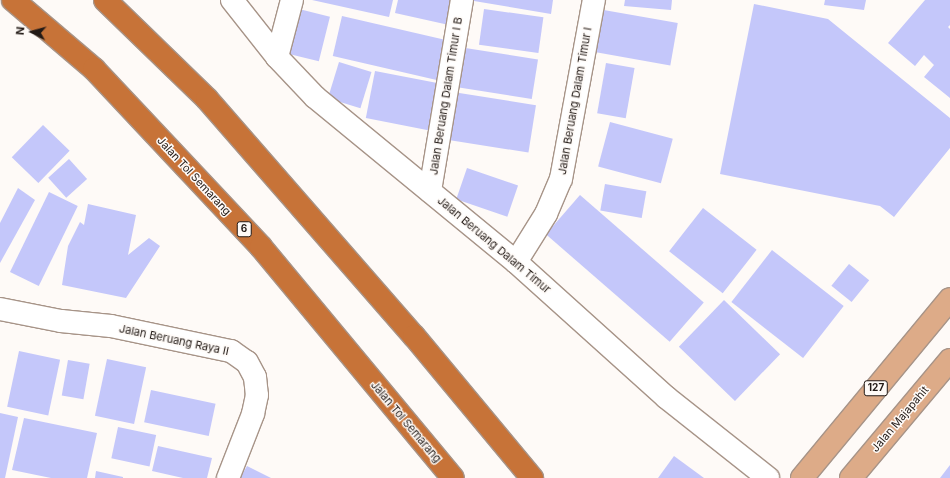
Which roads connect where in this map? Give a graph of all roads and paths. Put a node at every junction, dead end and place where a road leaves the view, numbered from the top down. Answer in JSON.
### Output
{"nodes":[{"id":1,"x":13,"y":0,"type":"edge"},
{"id":2,"x":105,"y":0,"type":"edge"},
{"id":3,"x":232,"y":0,"type":"edge"},
{"id":4,"x":292,"y":0,"type":"edge"},
{"id":5,"x":462,"y":0,"type":"edge"},
{"id":6,"x":594,"y":0,"type":"edge"},
{"id":7,"x":277,"y":57,"type":"junction"},
{"id":8,"x":430,"y":191,"type":"junction"},
{"id":9,"x":516,"y":262,"type":"junction"},
{"id":10,"x":950,"y":299,"type":"edge"},
{"id":11,"x":0,"y":309,"type":"edge"},
{"id":12,"x":950,"y":360,"type":"edge"},
{"id":13,"x":228,"y":478,"type":"edge"},
{"id":14,"x":453,"y":478,"type":"edge"},
{"id":15,"x":532,"y":478,"type":"edge"},
{"id":16,"x":768,"y":478,"type":"edge"},
{"id":17,"x":802,"y":478,"type":"edge"},
{"id":18,"x":851,"y":478,"type":"edge"}],
"edges":[{"from":1,"to":14,"type":"highway","name":"Jalan Tol Semarang","number":"6"},
{"from":2,"to":15,"type":"highway"},
{"from":3,"to":7,"type":"street","name":"Jalan Beruang Dalam Timur"},
{"from":4,"to":7,"type":"street"},
{"from":5,"to":8,"type":"street","name":"Jalan Beruang Dalam Timur I B"},
{"from":6,"to":9,"type":"street","name":"Jalan Beruang Dalam Timur I"},
{"from":7,"to":8,"type":"street","name":"Jalan Beruang Dalam Timur"},
{"from":8,"to":9,"type":"street","name":"Jalan Beruang Dalam Timur"},
{"from":9,"to":16,"type":"street","name":"Jalan Beruang Dalam Timur"},
{"from":10,"to":17,"type":"main road","number":"127"},
{"from":11,"to":13,"type":"street","name":"Jalan Beruang Raya II"},
{"from":12,"to":18,"type":"main road","name":"Jalan Majapahit"}]}
